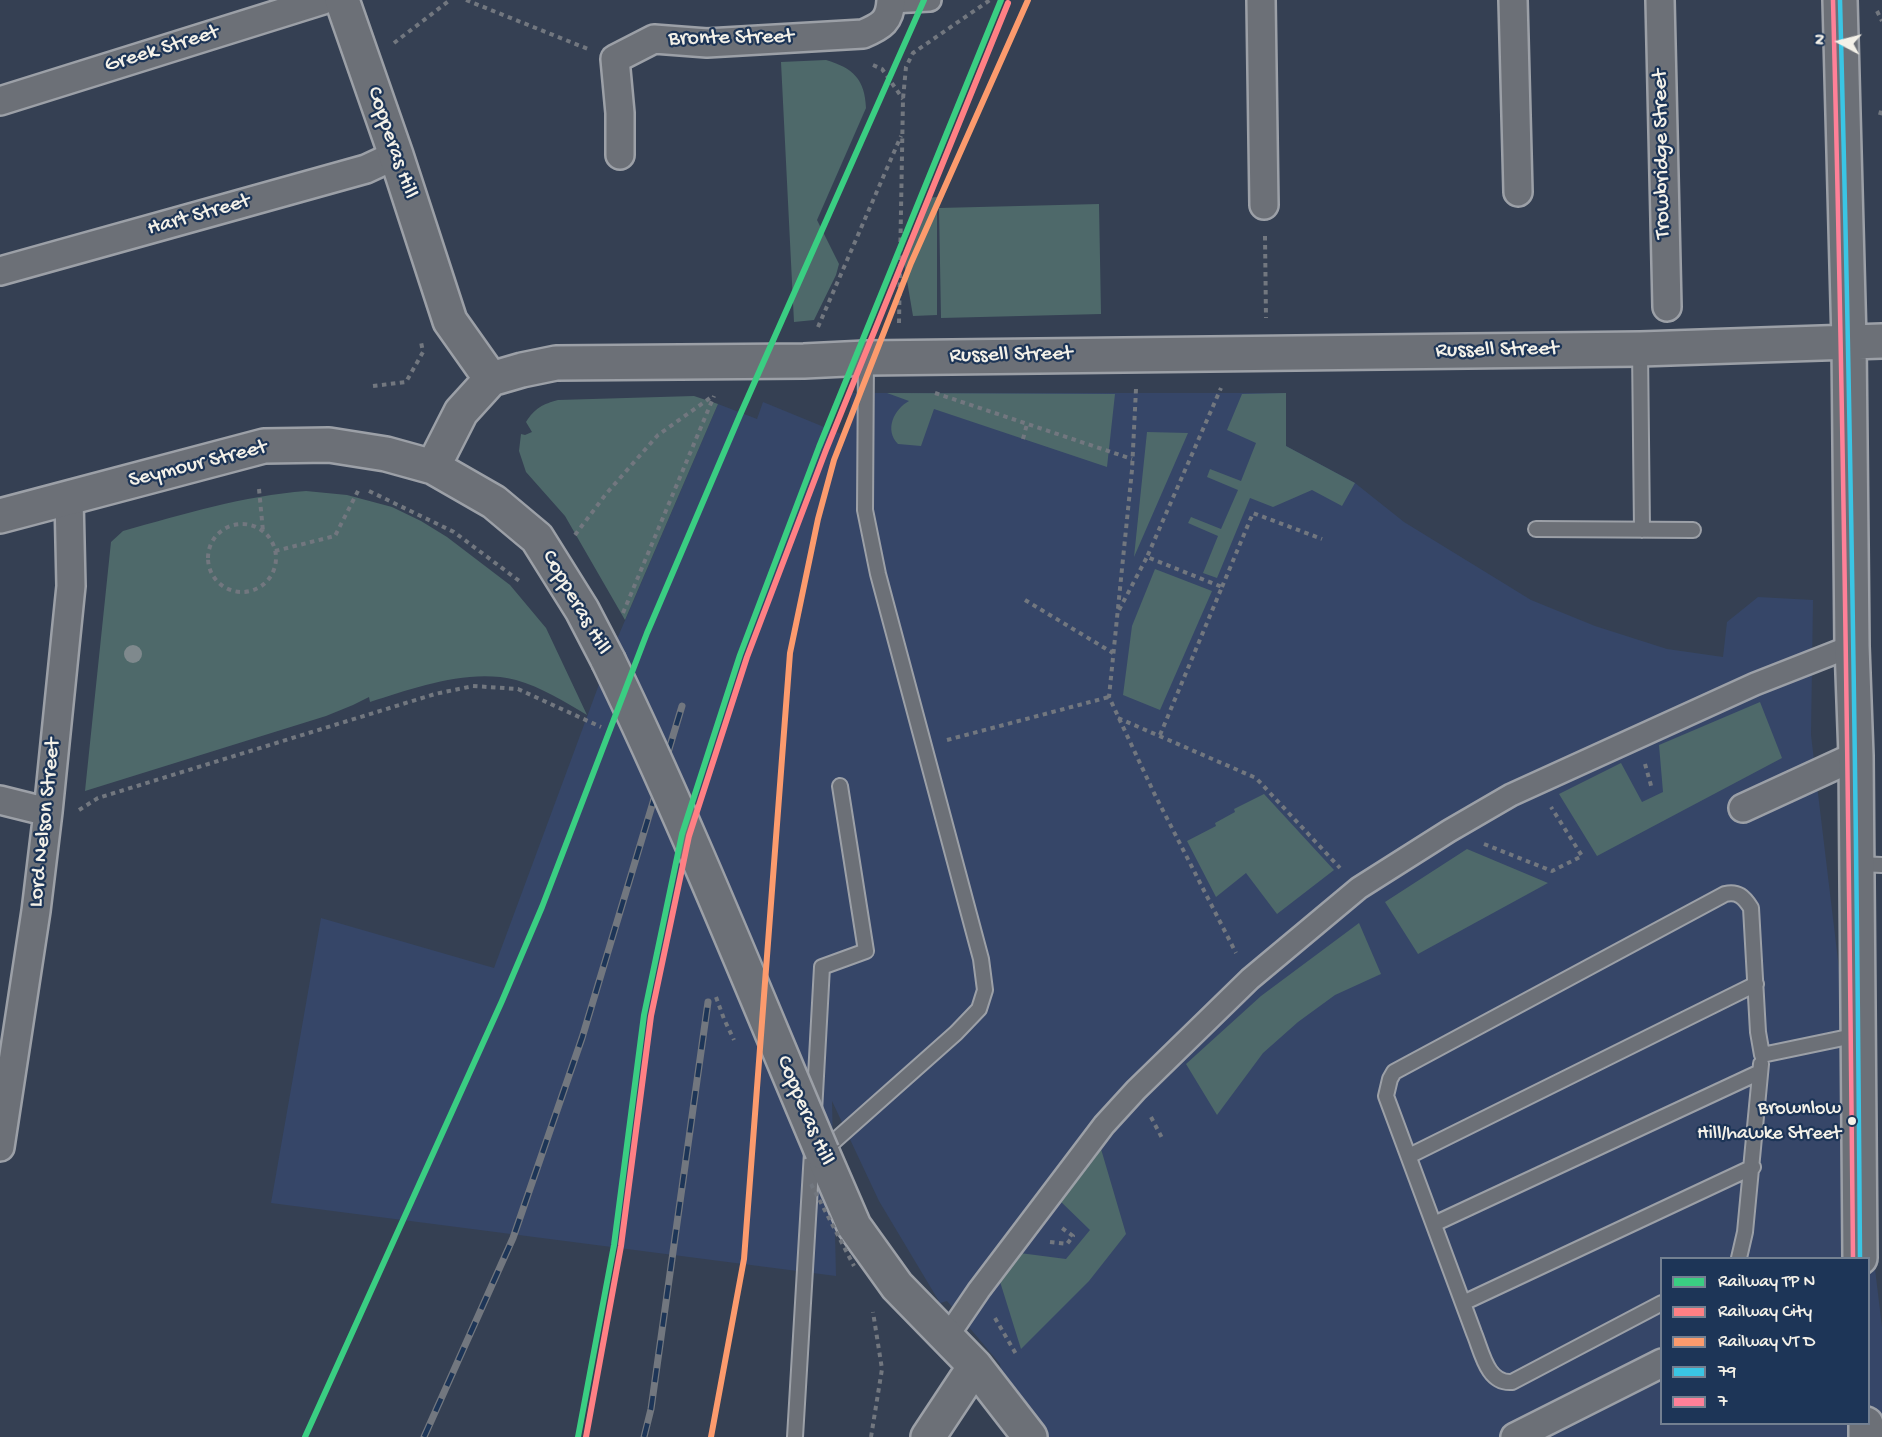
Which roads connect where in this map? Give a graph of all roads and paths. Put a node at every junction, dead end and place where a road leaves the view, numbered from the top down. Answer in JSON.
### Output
{"nodes":[{"id":1,"x":323,"y":0,"type":"edge"},
{"id":2,"x":342,"y":0,"type":"edge"},
{"id":3,"x":450,"y":0,"type":"edge"},
{"id":4,"x":466,"y":0,"type":"edge"},
{"id":5,"x":930,"y":0,"type":"edge"},
{"id":6,"x":990,"y":0,"type":"edge"},
{"id":7,"x":1261,"y":0,"type":"edge"},
{"id":8,"x":1513,"y":0,"type":"edge"},
{"id":9,"x":1660,"y":0,"type":"edge"},
{"id":10,"x":1840,"y":0,"type":"edge"},
{"id":11,"x":891,"y":1,"type":"edge"},
{"id":12,"x":615,"y":59,"type":"junction"},
{"id":13,"x":365,"y":65,"type":"junction"},
{"id":14,"x":0,"y":101,"type":"edge"},
{"id":15,"x":902,"y":132,"type":"junction"},
{"id":16,"x":396,"y":155,"type":"junction"},
{"id":17,"x":620,"y":155,"type":"dead end"},
{"id":18,"x":1518,"y":192,"type":"dead end"},
{"id":19,"x":1264,"y":205,"type":"joint"},
{"id":20,"x":0,"y":271,"type":"edge"},
{"id":21,"x":1667,"y":307,"type":"dead end"},
{"id":22,"x":1849,"y":341,"type":"junction"},
{"id":23,"x":1882,"y":341,"type":"edge"},
{"id":24,"x":1640,"y":349,"type":"junction"},
{"id":25,"x":1251,"y":354,"type":"junction"},
{"id":26,"x":1138,"y":355,"type":"junction"},
{"id":27,"x":866,"y":358,"type":"junction"},
{"id":28,"x":898,"y":358,"type":"junction"},
{"id":29,"x":804,"y":361,"type":"junction"},
{"id":30,"x":491,"y":379,"type":"junction"},
{"id":31,"x":935,"y":393,"type":"dead end"},
{"id":32,"x":1027,"y":424,"type":"junction"},
{"id":33,"x":1023,"y":439,"type":"dead end"},
{"id":34,"x":1133,"y":459,"type":"junction"},
{"id":35,"x":433,"y":467,"type":"junction"},
{"id":36,"x":258,"y":489,"type":"dead end"},
{"id":37,"x":359,"y":489,"type":"dead end"},
{"id":38,"x":369,"y":491,"type":"dead end"},
{"id":39,"x":69,"y":498,"type":"junction"},
{"id":40,"x":0,"y":516,"type":"edge"},
{"id":41,"x":1536,"y":529,"type":"dead end"},
{"id":42,"x":1642,"y":530,"type":"junction"},
{"id":43,"x":263,"y":531,"type":"junction"},
{"id":44,"x":1692,"y":531,"type":"dead end"},
{"id":45,"x":1322,"y":539,"type":"dead end"},
{"id":46,"x":572,"y":540,"type":"dead end"},
{"id":47,"x":275,"y":551,"type":"junction"},
{"id":48,"x":1147,"y":557,"type":"junction"},
{"id":49,"x":525,"y":586,"type":"dead end"},
{"id":50,"x":1222,"y":587,"type":"junction"},
{"id":51,"x":1025,"y":600,"type":"dead end"},
{"id":52,"x":1118,"y":612,"type":"junction"},
{"id":53,"x":1852,"y":646,"type":"junction"},
{"id":54,"x":1113,"y":653,"type":"junction"},
{"id":55,"x":607,"y":658,"type":"junction"},
{"id":56,"x":1109,"y":698,"type":"junction"},
{"id":57,"x":598,"y":717,"type":"dead end"},
{"id":58,"x":1117,"y":718,"type":"junction"},
{"id":59,"x":1160,"y":735,"type":"junction"},
{"id":60,"x":924,"y":746,"type":"junction"},
{"id":61,"x":1856,"y":756,"type":"junction"},
{"id":62,"x":1537,"y":784,"type":"junction"},
{"id":63,"x":840,"y":786,"type":"dead end"},
{"id":64,"x":0,"y":800,"type":"edge"},
{"id":65,"x":1743,"y":808,"type":"dead end"},
{"id":66,"x":61,"y":812,"type":"junction"},
{"id":67,"x":1449,"y":831,"type":"junction"},
{"id":68,"x":1870,"y":865,"type":"edge"},
{"id":69,"x":1359,"y":888,"type":"junction"},
{"id":70,"x":1250,"y":979,"type":"junction"},
{"id":71,"x":1756,"y":984,"type":"junction"},
{"id":72,"x":1858,"y":1035,"type":"junction"},
{"id":73,"x":1762,"y":1055,"type":"junction"},
{"id":74,"x":1760,"y":1072,"type":"junction"},
{"id":75,"x":0,"y":1147,"type":"edge"},
{"id":76,"x":822,"y":1152,"type":"junction"},
{"id":77,"x":1409,"y":1156,"type":"junction"},
{"id":78,"x":1753,"y":1167,"type":"junction"},
{"id":79,"x":1434,"y":1224,"type":"junction"},
{"id":80,"x":1739,"y":1257,"type":"edge"},
{"id":81,"x":1860,"y":1257,"type":"edge"},
{"id":82,"x":979,"y":1290,"type":"junction"},
{"id":83,"x":1463,"y":1303,"type":"junction"},
{"id":84,"x":1660,"y":1304,"type":"edge"},
{"id":85,"x":947,"y":1337,"type":"junction"},
{"id":86,"x":1016,"y":1354,"type":"dead end"},
{"id":87,"x":1660,"y":1364,"type":"edge"},
{"id":88,"x":975,"y":1366,"type":"junction"},
{"id":89,"x":795,"y":1437,"type":"edge"},
{"id":90,"x":928,"y":1437,"type":"edge"},
{"id":91,"x":1030,"y":1437,"type":"edge"},
{"id":92,"x":1515,"y":1437,"type":"edge"}],
"edges":[{"from":1,"to":14,"type":"street","name":"Greek Street"},
{"from":2,"to":13,"type":"street","name":"Copperas Hill"},
{"from":3,"to":13,"type":"path"},
{"from":4,"to":12,"type":"path"},
{"from":5,"to":11,"type":"street"},
{"from":6,"to":15,"type":"path"},
{"from":7,"to":19,"type":"street"},
{"from":8,"to":18,"type":"street"},
{"from":9,"to":21,"type":"street","name":"Trowbridge Street"},
{"from":10,"to":22,"type":"street"},
{"from":11,"to":12,"type":"street","name":"Bronte Street"},
{"from":12,"to":17,"type":"street"},
{"from":13,"to":16,"type":"street","name":"Copperas Hill"},
{"from":15,"to":28,"type":"path"},
{"from":15,"to":29,"type":"path"},
{"from":16,"to":20,"type":"street","name":"Hart Street"},
{"from":16,"to":30,"type":"street","name":"Copperas Hill"},
{"from":19,"to":25,"type":"path"},
{"from":22,"to":23,"type":"street","name":"Russell Street"},
{"from":22,"to":24,"type":"street","name":"Russell Street"},
{"from":22,"to":53,"type":"street"},
{"from":24,"to":25,"type":"street","name":"Russell Street"},
{"from":24,"to":42,"type":"lane"},
{"from":25,"to":26,"type":"street","name":"Russell Street"},
{"from":25,"to":48,"type":"path"},
{"from":26,"to":28,"type":"street","name":"Russell Street"},
{"from":26,"to":34,"type":"path"},
{"from":27,"to":28,"type":"street","name":"Russell Street"},
{"from":27,"to":29,"type":"street","name":"Russell Street"},
{"from":27,"to":60,"type":"lane"},
{"from":29,"to":30,"type":"street","name":"Russell Street"},
{"from":30,"to":35,"type":"street"},
{"from":31,"to":32,"type":"path"},
{"from":32,"to":33,"type":"path"},
{"from":32,"to":34,"type":"path"},
{"from":34,"to":52,"type":"path"},
{"from":35,"to":39,"type":"street","name":"Seymour Street"},
{"from":35,"to":55,"type":"street","name":"Copperas Hill"},
{"from":36,"to":43,"type":"path"},
{"from":37,"to":47,"type":"path"},
{"from":38,"to":49,"type":"path"},
{"from":39,"to":40,"type":"street","name":"Seymour Street"},
{"from":39,"to":66,"type":"street","name":"Lord Nelson Street"},
{"from":41,"to":42,"type":"lane"},
{"from":42,"to":44,"type":"lane"},
{"from":43,"to":47,"type":"path"},
{"from":43,"to":47,"type":"path"},
{"from":45,"to":50,"type":"path"},
{"from":46,"to":55,"type":"path"},
{"from":48,"to":50,"type":"path"},
{"from":48,"to":52,"type":"path"},
{"from":50,"to":59,"type":"path"},
{"from":51,"to":54,"type":"path"},
{"from":52,"to":54,"type":"path"},
{"from":53,"to":61,"type":"street"},
{"from":53,"to":62,"type":"street"},
{"from":54,"to":56,"type":"path"},
{"from":55,"to":76,"type":"street","name":"Copperas Hill","bridge":true},
{"from":56,"to":58,"type":"path"},
{"from":56,"to":60,"type":"path"},
{"from":57,"to":66,"type":"path"},
{"from":58,"to":59,"type":"path"},
{"from":58,"to":70,"type":"path"},
{"from":59,"to":69,"type":"path"},
{"from":60,"to":76,"type":"lane"},
{"from":61,"to":65,"type":"street"},
{"from":61,"to":68,"type":"street"},
{"from":62,"to":67,"type":"street"},
{"from":62,"to":67,"type":"path"},
{"from":63,"to":89,"type":"lane"},
{"from":64,"to":66,"type":"street"},
{"from":66,"to":75,"type":"street","name":"Lord Nelson Street"},
{"from":67,"to":69,"type":"street"},
{"from":68,"to":72,"type":"street"},
{"from":69,"to":70,"type":"street"},
{"from":70,"to":82,"type":"street"},
{"from":71,"to":73,"type":"lane"},
{"from":71,"to":77,"type":"lane"},
{"from":71,"to":77,"type":"lane"},
{"from":72,"to":73,"type":"lane"},
{"from":72,"to":81,"type":"street"},
{"from":73,"to":74,"type":"lane"},
{"from":74,"to":78,"type":"lane"},
{"from":74,"to":79,"type":"lane"},
{"from":76,"to":85,"type":"street","name":"Copperas Hill"},
{"from":77,"to":79,"type":"lane"},
{"from":78,"to":80,"type":"lane"},
{"from":78,"to":83,"type":"lane"},
{"from":79,"to":83,"type":"lane"},
{"from":82,"to":85,"type":"street"},
{"from":82,"to":86,"type":"path"},
{"from":83,"to":84,"type":"lane"},
{"from":85,"to":88,"type":"street","name":"Copperas Hill"},
{"from":87,"to":92,"type":"street"},
{"from":88,"to":90,"type":"street"},
{"from":88,"to":91,"type":"street","name":"Copperas Hill"}]}
